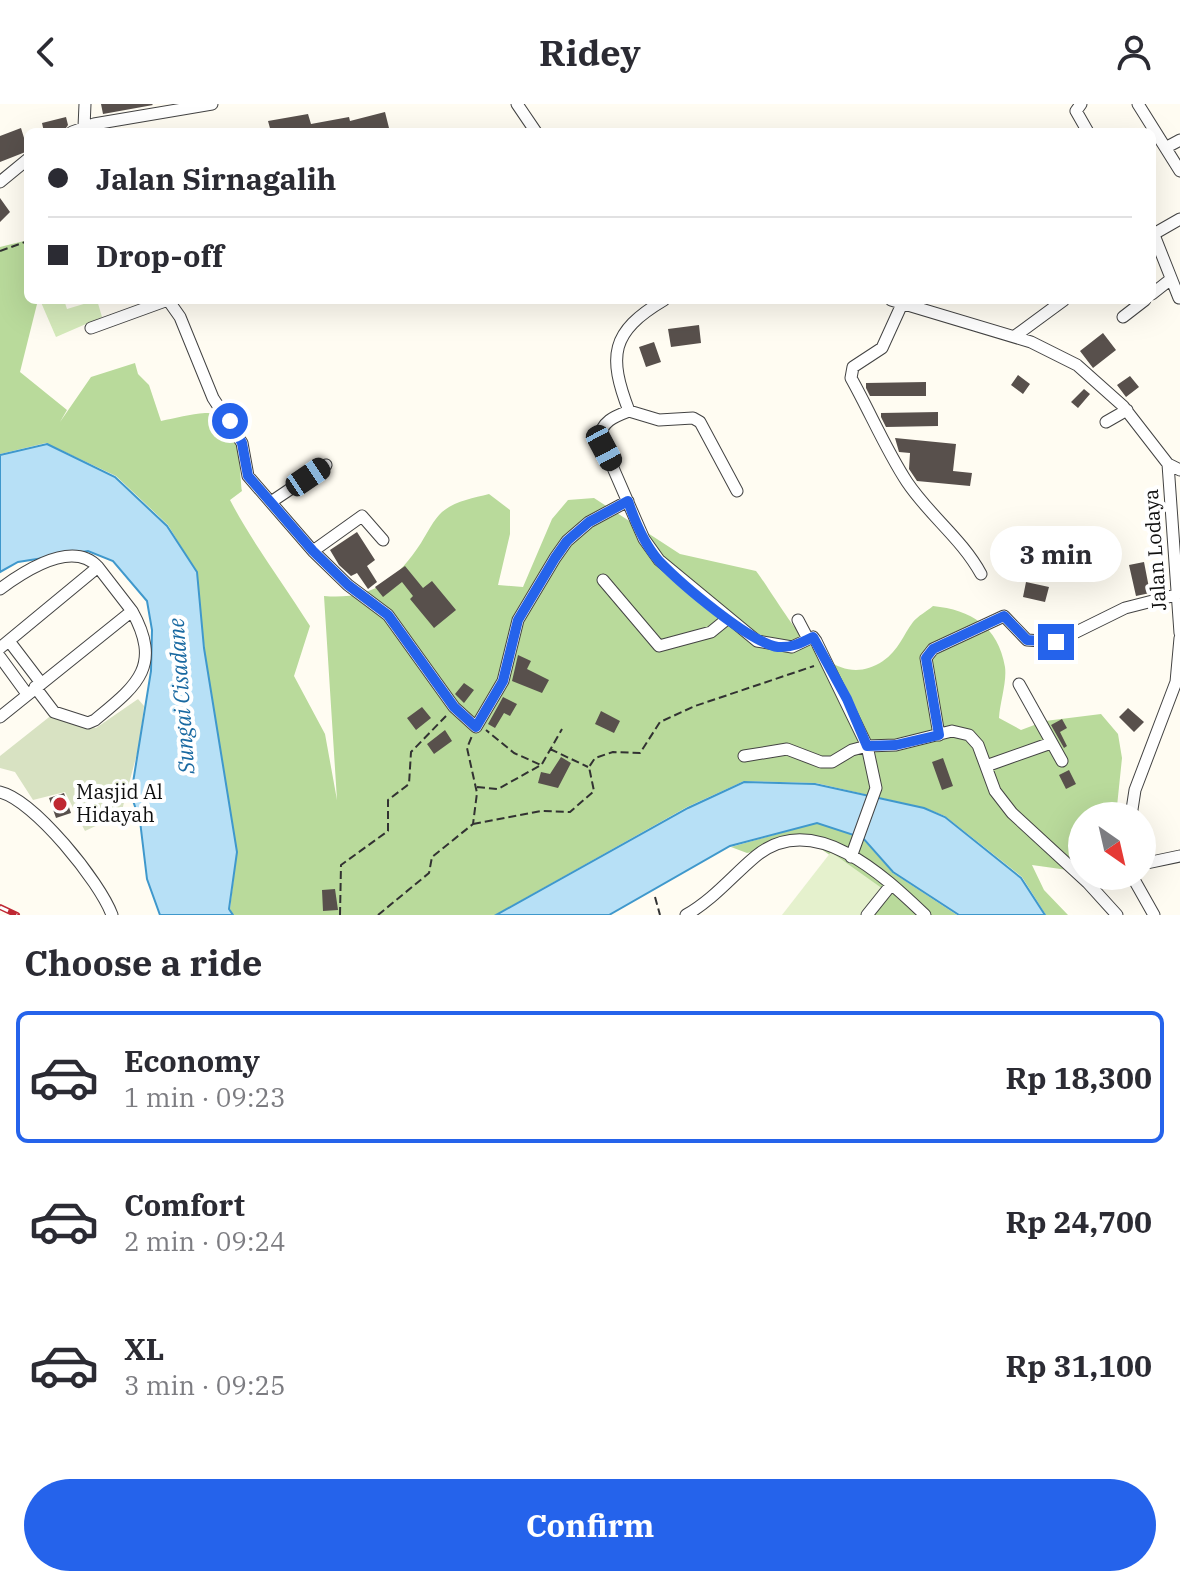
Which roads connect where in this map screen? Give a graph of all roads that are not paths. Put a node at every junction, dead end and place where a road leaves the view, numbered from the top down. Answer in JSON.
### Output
{"nodes":[{"id":1,"x":85,"y":104,"type":"edge"},
{"id":2,"x":212,"y":104,"type":"edge"},
{"id":3,"x":517,"y":104,"type":"edge"},
{"id":4,"x":1081,"y":104,"type":"edge"},
{"id":5,"x":1138,"y":104,"type":"edge"},
{"id":6,"x":92,"y":128,"type":"edge"},
{"id":7,"x":533,"y":128,"type":"edge"},
{"id":8,"x":1086,"y":128,"type":"edge"},
{"id":9,"x":1154,"y":128,"type":"edge"},
{"id":10,"x":1156,"y":131,"type":"edge"},
{"id":11,"x":1180,"y":140,"type":"edge"},
{"id":12,"x":1167,"y":147,"type":"junction"},
{"id":13,"x":24,"y":162,"type":"edge"},
{"id":14,"x":1180,"y":171,"type":"edge"},
{"id":15,"x":0,"y":182,"type":"edge"},
{"id":16,"x":1180,"y":219,"type":"edge"},
{"id":17,"x":1156,"y":231,"type":"edge"},
{"id":18,"x":1156,"y":241,"type":"edge"},
{"id":19,"x":1171,"y":279,"type":"junction"},
{"id":20,"x":1156,"y":291,"type":"edge"},
{"id":21,"x":1179,"y":298,"type":"edge"},
{"id":22,"x":157,"y":304,"type":"edge"},
{"id":23,"x":171,"y":304,"type":"edge"},
{"id":24,"x":659,"y":304,"type":"edge"},
{"id":25,"x":896,"y":304,"type":"edge"},
{"id":26,"x":904,"y":304,"type":"edge"},
{"id":27,"x":1059,"y":304,"type":"edge"},
{"id":28,"x":1140,"y":304,"type":"edge"},
{"id":29,"x":1123,"y":317,"type":"dead end"},
{"id":30,"x":91,"y":328,"type":"dead end"},
{"id":31,"x":1015,"y":336,"type":"junction"},
{"id":32,"x":1127,"y":410,"type":"junction"},
{"id":33,"x":629,"y":411,"type":"junction"},
{"id":34,"x":1106,"y":422,"type":"dead end"},
{"id":35,"x":1168,"y":464,"type":"junction"},
{"id":36,"x":326,"y":465,"type":"dead end"},
{"id":37,"x":1180,"y":470,"type":"edge"},
{"id":38,"x":737,"y":491,"type":"dead end"},
{"id":39,"x":628,"y":501,"type":"junction"},
{"id":40,"x":271,"y":502,"type":"junction"},
{"id":41,"x":383,"y":540,"type":"dead end"},
{"id":42,"x":313,"y":551,"type":"junction"},
{"id":43,"x":98,"y":567,"type":"junction"},
{"id":44,"x":981,"y":574,"type":"dead end"},
{"id":45,"x":603,"y":580,"type":"dead end"},
{"id":46,"x":0,"y":589,"type":"edge"},
{"id":47,"x":1176,"y":595,"type":"junction"},
{"id":48,"x":132,"y":611,"type":"junction"},
{"id":49,"x":727,"y":619,"type":"junction"},
{"id":50,"x":798,"y":620,"type":"dead end"},
{"id":51,"x":1180,"y":636,"type":"edge"},
{"id":52,"x":813,"y":637,"type":"junction"},
{"id":53,"x":4,"y":645,"type":"edge"},
{"id":54,"x":0,"y":657,"type":"edge"},
{"id":55,"x":1019,"y":684,"type":"dead end"},
{"id":56,"x":35,"y":688,"type":"junction"},
{"id":57,"x":0,"y":717,"type":"edge"},
{"id":58,"x":939,"y":735,"type":"junction"},
{"id":59,"x":1051,"y":743,"type":"junction"},
{"id":60,"x":867,"y":746,"type":"junction"},
{"id":61,"x":744,"y":756,"type":"dead end"},
{"id":62,"x":1062,"y":761,"type":"dead end"},
{"id":63,"x":986,"y":766,"type":"junction"},
{"id":64,"x":0,"y":792,"type":"edge"},
{"id":65,"x":1133,"y":802,"type":"edge"},
{"id":66,"x":852,"y":851,"type":"junction"},
{"id":67,"x":1180,"y":856,"type":"edge"},
{"id":68,"x":1156,"y":861,"type":"edge"},
{"id":69,"x":1068,"y":865,"type":"edge"},
{"id":70,"x":891,"y":885,"type":"junction"},
{"id":71,"x":1094,"y":890,"type":"edge"},
{"id":72,"x":1140,"y":890,"type":"edge"},
{"id":73,"x":112,"y":915,"type":"edge"},
{"id":74,"x":686,"y":915,"type":"edge"},
{"id":75,"x":867,"y":915,"type":"edge"},
{"id":76,"x":925,"y":915,"type":"edge"},
{"id":77,"x":1117,"y":915,"type":"edge"},
{"id":78,"x":1154,"y":915,"type":"edge"}],
"edges":[{"from":1,"to":6,"type":"street"},
{"from":2,"to":6,"type":"street"},
{"from":3,"to":7,"type":"street"},
{"from":4,"to":8,"type":"street"},
{"from":5,"to":9,"type":"street"},
{"from":10,"to":12,"type":"street"},
{"from":11,"to":12,"type":"street"},
{"from":12,"to":14,"type":"street"},
{"from":13,"to":15,"type":"street"},
{"from":16,"to":17,"type":"street"},
{"from":18,"to":19,"type":"street"},
{"from":19,"to":20,"type":"street"},
{"from":19,"to":21,"type":"street"},
{"from":22,"to":30,"type":"street"},
{"from":23,"to":40,"type":"street"},
{"from":24,"to":33,"type":"street"},
{"from":25,"to":44,"type":"street"},
{"from":26,"to":31,"type":"street"},
{"from":27,"to":31,"type":"street"},
{"from":28,"to":29,"type":"street"},
{"from":31,"to":32,"type":"street"},
{"from":32,"to":34,"type":"street"},
{"from":32,"to":35,"type":"street"},
{"from":33,"to":38,"type":"street"},
{"from":33,"to":39,"type":"street"},
{"from":35,"to":37,"type":"street"},
{"from":35,"to":47,"type":"street","name":"Jalan Lodaya"},
{"from":36,"to":40,"type":"street"},
{"from":39,"to":42,"type":"street"},
{"from":39,"to":49,"type":"street"},
{"from":40,"to":42,"type":"street"},
{"from":41,"to":42,"type":"street"},
{"from":43,"to":46,"type":"street"},
{"from":43,"to":48,"type":"street"},
{"from":43,"to":53,"type":"street"},
{"from":45,"to":49,"type":"street"},
{"from":47,"to":51,"type":"street","name":"Jalan Lodaya"},
{"from":47,"to":58,"type":"street"},
{"from":48,"to":56,"type":"street"},
{"from":48,"to":56,"type":"street"},
{"from":49,"to":52,"type":"street"},
{"from":50,"to":52,"type":"street"},
{"from":51,"to":65,"type":"street","name":"Jalan Lodaya"},
{"from":52,"to":60,"type":"street"},
{"from":53,"to":56,"type":"street"},
{"from":54,"to":56,"type":"street"},
{"from":55,"to":59,"type":"street"},
{"from":56,"to":57,"type":"street"},
{"from":58,"to":60,"type":"street"},
{"from":58,"to":63,"type":"street"},
{"from":59,"to":62,"type":"street"},
{"from":59,"to":63,"type":"street"},
{"from":60,"to":61,"type":"street"},
{"from":60,"to":66,"type":"street"},
{"from":63,"to":69,"type":"street"},
{"from":64,"to":73,"type":"street"},
{"from":66,"to":70,"type":"street"},
{"from":66,"to":74,"type":"street"},
{"from":67,"to":68,"type":"street"},
{"from":70,"to":75,"type":"street"},
{"from":70,"to":76,"type":"street"},
{"from":71,"to":77,"type":"street"},
{"from":72,"to":78,"type":"street"}]}
